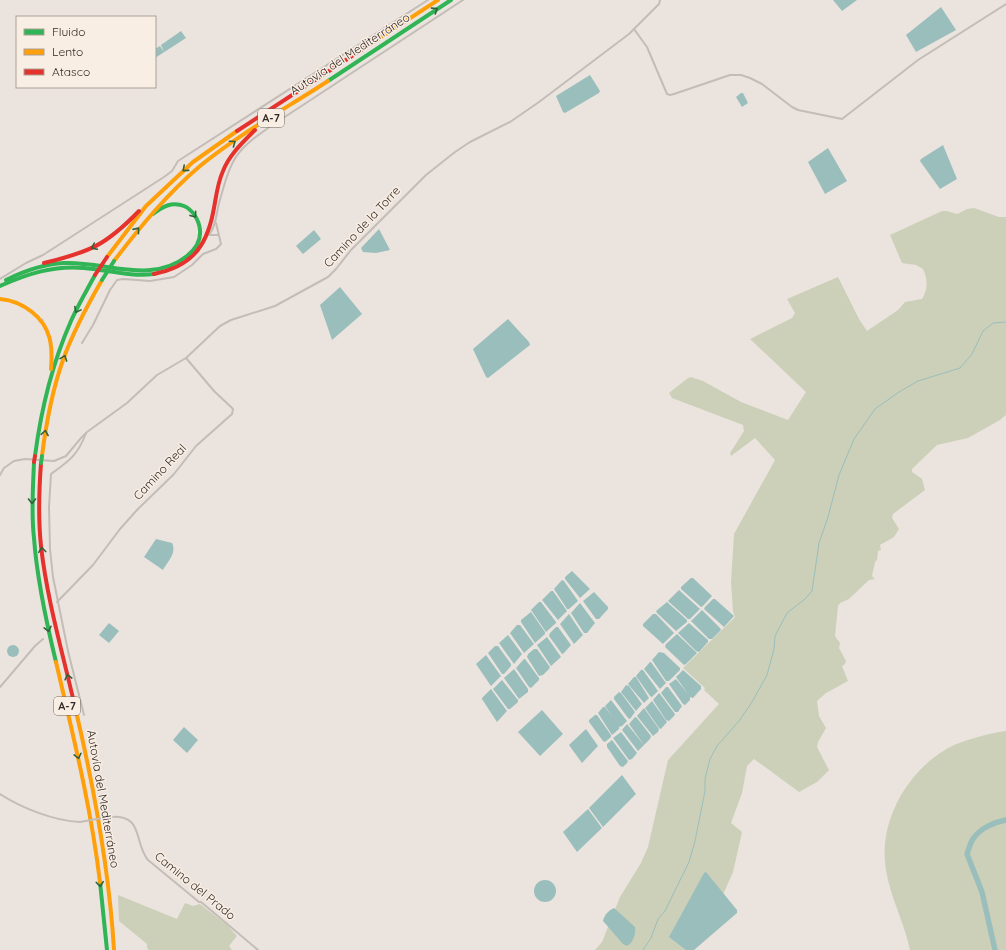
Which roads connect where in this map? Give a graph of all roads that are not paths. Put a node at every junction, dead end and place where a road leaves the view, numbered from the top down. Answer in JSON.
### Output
{"nodes":[{"id":1,"x":428,"y":0,"type":"edge"},
{"id":2,"x":438,"y":0,"type":"edge"},
{"id":3,"x":451,"y":0,"type":"edge"},
{"id":4,"x":463,"y":0,"type":"edge"},
{"id":5,"x":660,"y":0,"type":"edge"},
{"id":6,"x":1006,"y":4,"type":"edge"},
{"id":7,"x":634,"y":30,"type":"junction"},
{"id":8,"x":262,"y":123,"type":"junction"},
{"id":9,"x":146,"y":206,"type":"junction"},
{"id":10,"x":148,"y":216,"type":"junction"},
{"id":11,"x":214,"y":216,"type":"junction"},
{"id":12,"x":216,"y":222,"type":"junction"},
{"id":13,"x":211,"y":228,"type":"junction"},
{"id":14,"x":218,"y":235,"type":"junction"},
{"id":15,"x":208,"y":236,"type":"junction"},
{"id":16,"x":0,"y":279,"type":"edge"},
{"id":17,"x":6,"y":280,"type":"junction"},
{"id":18,"x":0,"y":285,"type":"edge"},
{"id":19,"x":0,"y":299,"type":"edge"},
{"id":20,"x":82,"y":343,"type":"dead end"},
{"id":21,"x":186,"y":358,"type":"junction"},
{"id":22,"x":51,"y":374,"type":"junction"},
{"id":23,"x":87,"y":432,"type":"junction"},
{"id":24,"x":0,"y":475,"type":"edge"},
{"id":25,"x":57,"y":602,"type":"junction"},
{"id":26,"x":43,"y":639,"type":"dead end"},
{"id":27,"x":0,"y":687,"type":"edge"},
{"id":28,"x":84,"y":714,"type":"dead end"},
{"id":29,"x":0,"y":794,"type":"edge"},
{"id":30,"x":107,"y":950,"type":"edge"},
{"id":31,"x":114,"y":950,"type":"edge"},
{"id":32,"x":258,"y":950,"type":"edge"}],
"edges":[{"from":1,"to":16,"type":"street"},
{"from":2,"to":9,"type":"highway","name":"Autovía del Mediterráneo","number":"A-7","one_way":true},
{"from":8,"to":3,"type":"highway","name":"Autovía del Mediterráneo","number":"A-7","one_way":true},
{"from":4,"to":11,"type":"street"},
{"from":5,"to":7,"type":"street","name":"Camino de la Torre"},
{"from":6,"to":7,"type":"street"},
{"from":7,"to":21,"type":"street","name":"Camino de la Torre"},
{"from":10,"to":8,"type":"highway","name":"Autovía del Mediterráneo","number":"A-7","one_way":true},
{"from":8,"to":11,"type":"highway"},
{"from":9,"to":17,"type":"highway","one_way":true},
{"from":9,"to":22,"type":"highway","name":"Autovía del Mediterráneo","number":"A-7","one_way":true,"bridge":true},
{"from":10,"to":17,"type":"highway","one_way":true},
{"from":31,"to":10,"type":"highway","name":"Autovía del Mediterráneo","number":"A-7","one_way":true,"bridge":true},
{"from":11,"to":12,"type":"street"},
{"from":11,"to":13,"type":"highway"},
{"from":12,"to":13,"type":"street"},
{"from":12,"to":14,"type":"street"},
{"from":13,"to":14,"type":"street"},
{"from":13,"to":15,"type":"highway"},
{"from":14,"to":15,"type":"street"},
{"from":14,"to":20,"type":"street"},
{"from":15,"to":18,"type":"highway"},
{"from":17,"to":18,"type":"highway"},
{"from":19,"to":22,"type":"highway"},
{"from":21,"to":23,"type":"street","name":"Camino de la Torre"},
{"from":21,"to":25,"type":"street","name":"Camino Real"},
{"from":22,"to":30,"type":"highway","name":"Autovía del Mediterráneo","number":"A-7","one_way":true,"bridge":true},
{"from":23,"to":24,"type":"street","name":"Camino de la Torre"},
{"from":23,"to":25,"type":"street"},
{"from":25,"to":28,"type":"street"},
{"from":26,"to":27,"type":"street"},
{"from":29,"to":32,"type":"street","name":"Camino del Prado","bridge":true}]}
